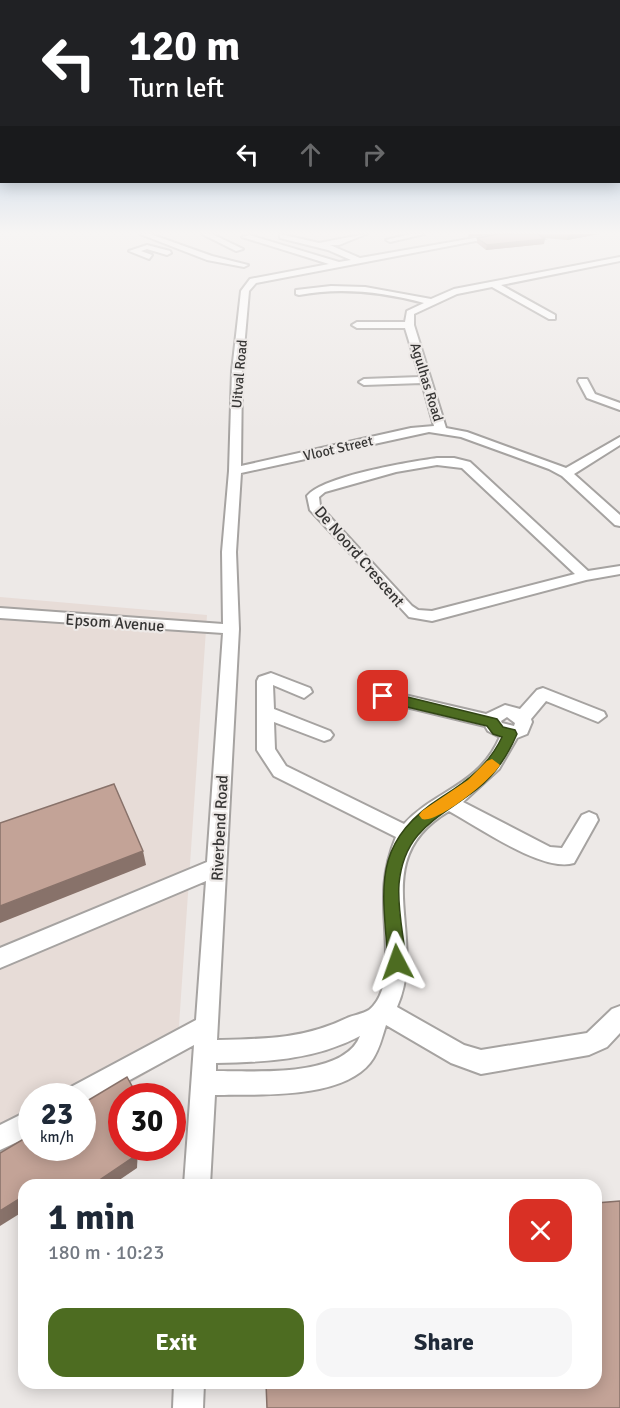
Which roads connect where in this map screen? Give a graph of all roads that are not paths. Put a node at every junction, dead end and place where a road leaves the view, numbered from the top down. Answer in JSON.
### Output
{"nodes":[{"id":1,"x":244,"y":300,"type":"edge"},
{"id":2,"x":420,"y":300,"type":"edge"},
{"id":3,"x":436,"y":300,"type":"edge"},
{"id":4,"x":521,"y":300,"type":"edge"},
{"id":5,"x":431,"y":302,"type":"junction"},
{"id":6,"x":552,"y":317,"type":"dead end"},
{"id":7,"x":357,"y":325,"type":"dead end"},
{"id":8,"x":409,"y":325,"type":"junction"},
{"id":9,"x":426,"y":380,"type":"junction"},
{"id":10,"x":364,"y":381,"type":"dead end"},
{"id":11,"x":583,"y":381,"type":"dead end"},
{"id":12,"x":620,"y":407,"type":"edge"},
{"id":13,"x":441,"y":430,"type":"junction"},
{"id":14,"x":620,"y":440,"type":"edge"},
{"id":15,"x":235,"y":471,"type":"junction"},
{"id":16,"x":566,"y":473,"type":"junction"},
{"id":17,"x":620,"y":522,"type":"edge"},
{"id":18,"x":620,"y":570,"type":"edge"},
{"id":19,"x":585,"y":576,"type":"junction"},
{"id":20,"x":0,"y":613,"type":"edge"},
{"id":21,"x":231,"y":629,"type":"junction"},
{"id":22,"x":304,"y":692,"type":"dead end"},
{"id":23,"x":383,"y":696,"type":"dead end"},
{"id":24,"x":264,"y":712,"type":"junction"},
{"id":25,"x":598,"y":716,"type":"dead end"},
{"id":26,"x":516,"y":726,"type":"junction"},
{"id":27,"x":324,"y":735,"type":"dead end"},
{"id":28,"x":448,"y":802,"type":"junction"},
{"id":29,"x":589,"y":820,"type":"dead end"},
{"id":30,"x":407,"y":834,"type":"junction"},
{"id":31,"x":217,"y":867,"type":"junction"},
{"id":32,"x":0,"y":958,"type":"edge"},
{"id":33,"x":379,"y":1014,"type":"junction"},
{"id":34,"x":620,"y":1017,"type":"edge"},
{"id":35,"x":207,"y":1026,"type":"junction"},
{"id":36,"x":204,"y":1052,"type":"junction"},
{"id":37,"x":202,"y":1083,"type":"junction"},
{"id":38,"x":96,"y":1086,"type":"edge"},
{"id":39,"x":18,"y":1128,"type":"edge"},
{"id":40,"x":0,"y":1138,"type":"edge"},
{"id":41,"x":197,"y":1179,"type":"edge"},
{"id":42,"x":189,"y":1389,"type":"edge"},
{"id":43,"x":188,"y":1408,"type":"edge"}],
"edges":[{"from":1,"to":15,"type":"street","name":"Uitval Road"},
{"from":2,"to":5,"type":"street"},
{"from":3,"to":5,"type":"street","name":"Agulhas Road"},
{"from":4,"to":6,"type":"street"},
{"from":5,"to":8,"type":"street","name":"Agulhas Road"},
{"from":7,"to":8,"type":"street"},
{"from":8,"to":9,"type":"street","name":"Agulhas Road"},
{"from":9,"to":10,"type":"street"},
{"from":9,"to":13,"type":"street","name":"Agulhas Road"},
{"from":11,"to":12,"type":"street"},
{"from":13,"to":15,"type":"street","name":"Vloot Street"},
{"from":13,"to":16,"type":"street","name":"Agulhas Road"},
{"from":14,"to":16,"type":"street"},
{"from":15,"to":21,"type":"street","name":"Riverbend Road"},
{"from":16,"to":17,"type":"street","name":"Agulhas Road"},
{"from":18,"to":19,"type":"street","name":"De Noord Crescent"},
{"from":19,"to":19,"type":"street","name":"De Noord Crescent"},
{"from":20,"to":21,"type":"street","name":"Epsom Avenue"},
{"from":21,"to":31,"type":"street","name":"Riverbend Road"},
{"from":22,"to":24,"type":"street"},
{"from":23,"to":26,"type":"street"},
{"from":24,"to":27,"type":"street"},
{"from":24,"to":30,"type":"street"},
{"from":25,"to":26,"type":"street"},
{"from":26,"to":28,"type":"street"},
{"from":28,"to":29,"type":"street"},
{"from":28,"to":30,"type":"street"},
{"from":30,"to":33,"type":"street"},
{"from":31,"to":32,"type":"street"},
{"from":31,"to":35,"type":"street","name":"Riverbend Road"},
{"from":33,"to":34,"type":"street"},
{"from":33,"to":36,"type":"street"},
{"from":33,"to":37,"type":"street"},
{"from":35,"to":36,"type":"street","name":"Riverbend Road"},
{"from":35,"to":38,"type":"street"},
{"from":36,"to":37,"type":"street","name":"Riverbend Road"},
{"from":37,"to":41,"type":"street","name":"Riverbend Road"},
{"from":39,"to":40,"type":"street"},
{"from":42,"to":43,"type":"street"}]}
